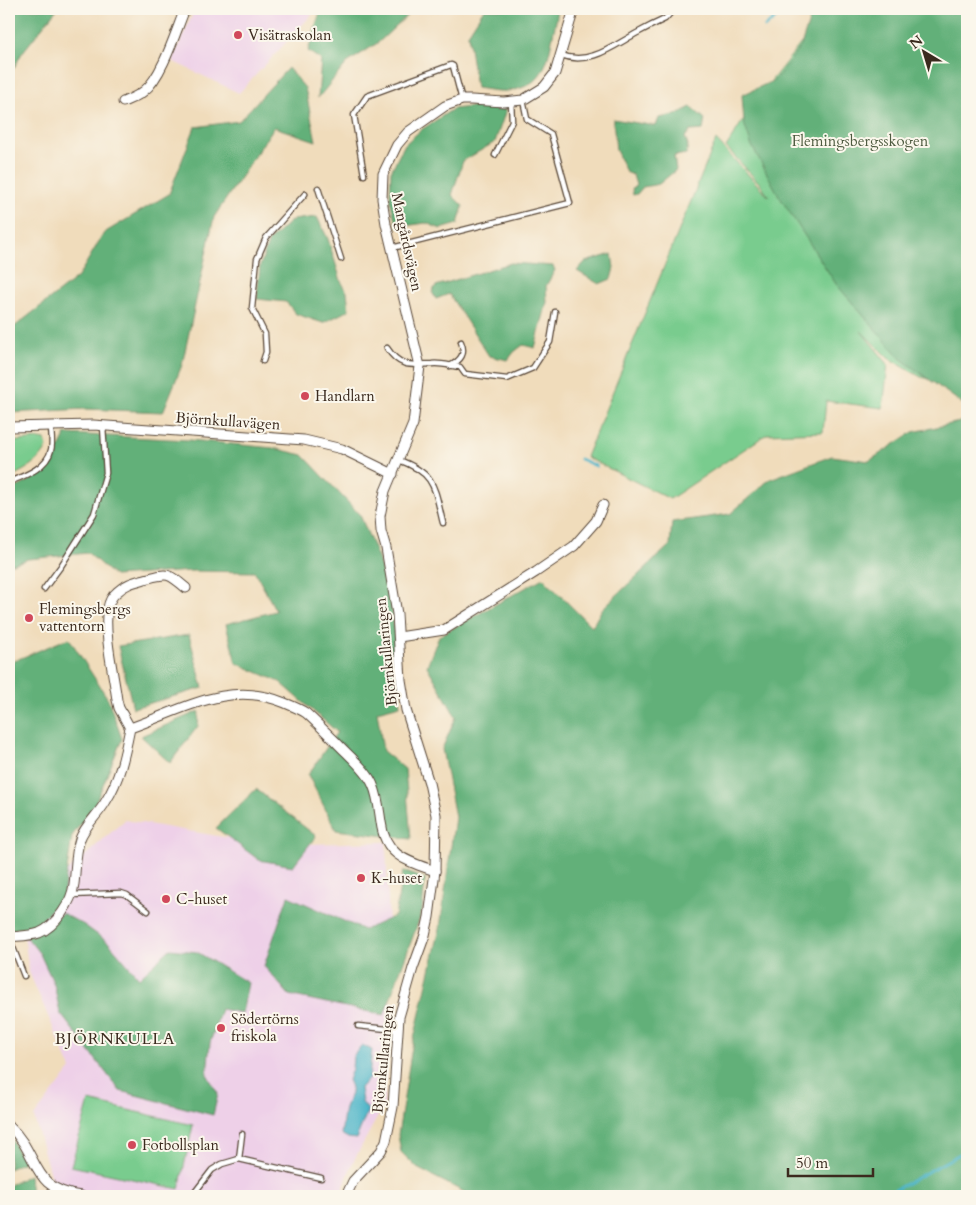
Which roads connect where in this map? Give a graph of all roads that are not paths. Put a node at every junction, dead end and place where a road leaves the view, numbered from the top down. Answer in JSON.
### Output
{"nodes":[{"id":1,"x":185,"y":9,"type":"edge"},
{"id":2,"x":574,"y":9,"type":"edge"},
{"id":3,"x":596,"y":9,"type":"edge"},
{"id":4,"x":609,"y":9,"type":"edge"},
{"id":5,"x":674,"y":9,"type":"edge"},
{"id":6,"x":561,"y":55,"type":"junction"},
{"id":7,"x":462,"y":100,"type":"junction"},
{"id":8,"x":523,"y":100,"type":"junction"},
{"id":9,"x":511,"y":101,"type":"junction"},
{"id":10,"x":123,"y":102,"type":"dead end"},
{"id":11,"x":495,"y":155,"type":"dead end"},
{"id":12,"x":364,"y":175,"type":"dead end"},
{"id":13,"x":318,"y":188,"type":"dead end"},
{"id":14,"x":306,"y":194,"type":"dead end"},
{"id":15,"x":392,"y":248,"type":"junction"},
{"id":16,"x":341,"y":259,"type":"dead end"},
{"id":17,"x":555,"y":312,"type":"dead end"},
{"id":18,"x":461,"y":342,"type":"dead end"},
{"id":19,"x":387,"y":348,"type":"dead end"},
{"id":20,"x":263,"y":361,"type":"dead end"},
{"id":21,"x":420,"y":366,"type":"junction"},
{"id":22,"x":450,"y":366,"type":"junction"},
{"id":23,"x":51,"y":426,"type":"junction"},
{"id":24,"x":103,"y":426,"type":"junction"},
{"id":25,"x":9,"y":427,"type":"edge"},
{"id":26,"x":399,"y":460,"type":"junction"},
{"id":27,"x":393,"y":474,"type":"junction"},
{"id":28,"x":9,"y":482,"type":"edge"},
{"id":29,"x":603,"y":505,"type":"dead end"},
{"id":30,"x":443,"y":523,"type":"dead end"},
{"id":31,"x":186,"y":588,"type":"dead end"},
{"id":32,"x":44,"y":589,"type":"dead end"},
{"id":33,"x":399,"y":637,"type":"junction"},
{"id":34,"x":130,"y":728,"type":"junction"},
{"id":35,"x":435,"y":871,"type":"junction"},
{"id":36,"x":72,"y":895,"type":"junction"},
{"id":37,"x":148,"y":911,"type":"dead end"},
{"id":38,"x":9,"y":937,"type":"edge"},
{"id":39,"x":24,"y":976,"type":"dead end"},
{"id":40,"x":358,"y":1026,"type":"dead end"},
{"id":41,"x":397,"y":1030,"type":"junction"},
{"id":42,"x":9,"y":1126,"type":"edge"},
{"id":43,"x":242,"y":1134,"type":"dead end"},
{"id":44,"x":239,"y":1159,"type":"junction"},
{"id":45,"x":321,"y":1178,"type":"dead end"},
{"id":46,"x":81,"y":1196,"type":"edge"},
{"id":47,"x":192,"y":1196,"type":"edge"},
{"id":48,"x":346,"y":1196,"type":"edge"}],
"edges":[{"from":1,"to":10,"type":"street"},
{"from":2,"to":6,"type":"street","name":"Mangårdsvägen"},
{"from":3,"to":4,"type":"lane"},
{"from":5,"to":6,"type":"lane"},
{"from":6,"to":8,"type":"street","name":"Mangårdsvägen"},
{"from":7,"to":9,"type":"street","name":"Mangårdsvägen"},
{"from":7,"to":12,"type":"lane"},
{"from":7,"to":15,"type":"street","name":"Mangårdsvägen"},
{"from":8,"to":9,"type":"street","name":"Mangårdsvägen"},
{"from":8,"to":15,"type":"lane"},
{"from":9,"to":11,"type":"lane"},
{"from":13,"to":16,"type":"lane"},
{"from":14,"to":20,"type":"lane"},
{"from":15,"to":21,"type":"street","name":"Mangårdsvägen"},
{"from":17,"to":22,"type":"lane"},
{"from":18,"to":22,"type":"lane"},
{"from":19,"to":21,"type":"lane"},
{"from":21,"to":22,"type":"lane"},
{"from":21,"to":26,"type":"street","name":"Mangårdsvägen"},
{"from":23,"to":24,"type":"street","name":"Björnkullavägen"},
{"from":23,"to":25,"type":"street","name":"Björnkullavägen"},
{"from":23,"to":28,"type":"lane"},
{"from":24,"to":27,"type":"street","name":"Björnkullavägen"},
{"from":24,"to":32,"type":"lane"},
{"from":26,"to":27,"type":"street","name":"Mangårdsvägen"},
{"from":26,"to":30,"type":"lane"},
{"from":27,"to":33,"type":"street","name":"Björnkullaringen"},
{"from":29,"to":33,"type":"street"},
{"from":31,"to":34,"type":"street"},
{"from":33,"to":35,"type":"street","name":"Björnkullaringen"},
{"from":34,"to":35,"type":"street"},
{"from":34,"to":36,"type":"street"},
{"from":35,"to":41,"type":"street","name":"Björnkullaringen"},
{"from":36,"to":37,"type":"lane"},
{"from":36,"to":38,"type":"street"},
{"from":38,"to":39,"type":"lane"},
{"from":40,"to":41,"type":"lane"},
{"from":41,"to":48,"type":"street","name":"Björnkullaringen"},
{"from":42,"to":46,"type":"street"},
{"from":43,"to":44,"type":"lane"},
{"from":44,"to":45,"type":"lane"},
{"from":44,"to":47,"type":"lane"}]}
